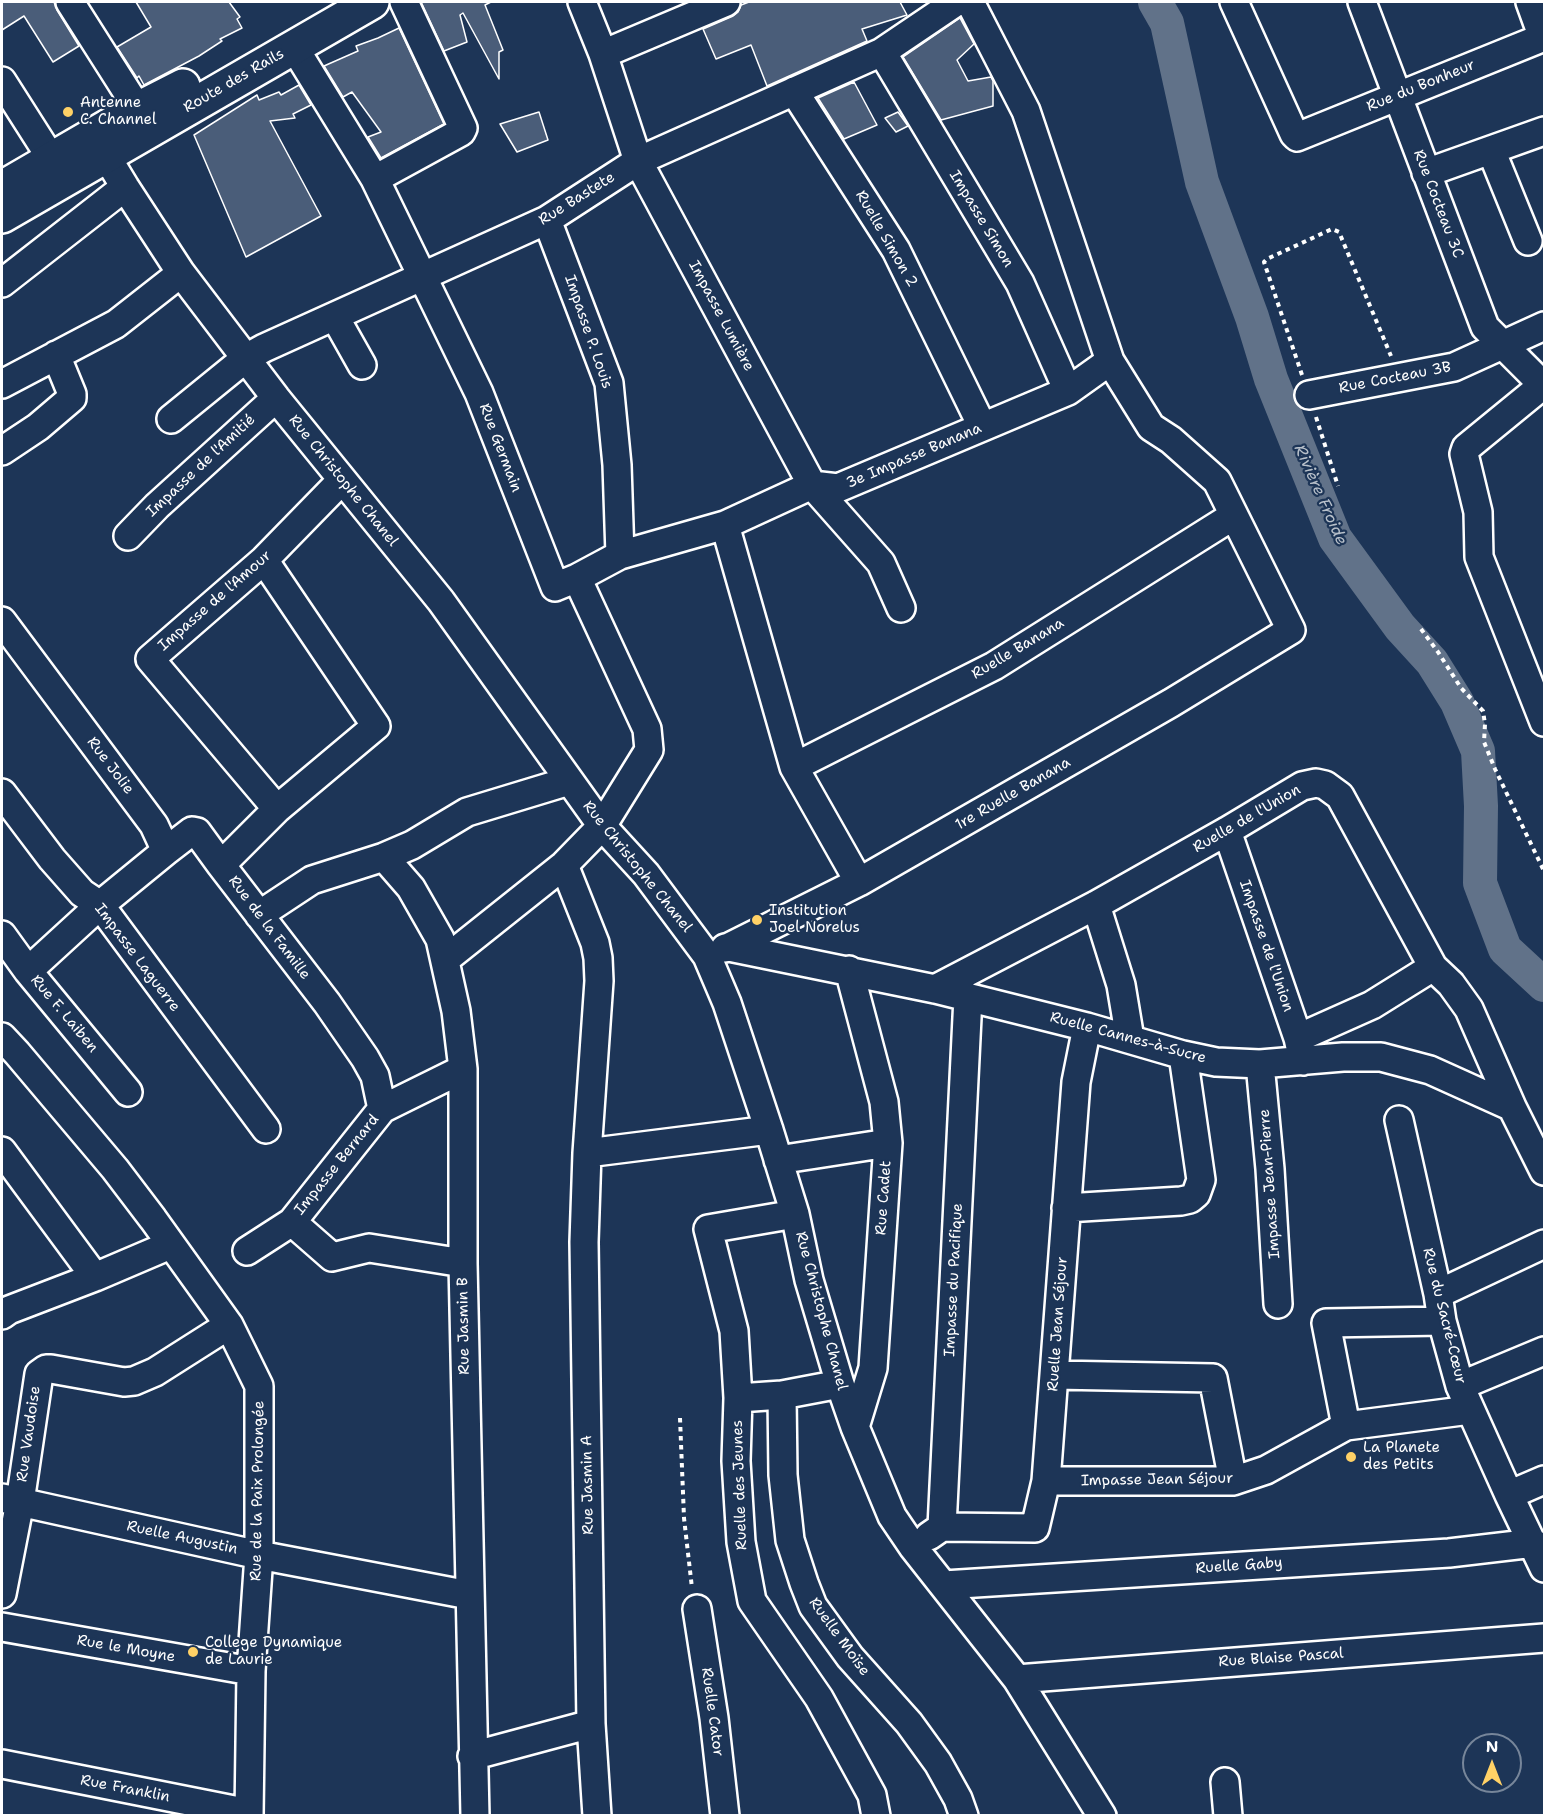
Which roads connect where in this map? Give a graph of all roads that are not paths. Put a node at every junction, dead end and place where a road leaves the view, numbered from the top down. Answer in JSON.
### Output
{"nodes":[{"id":1,"x":70,"y":2,"type":"edge"},
{"id":2,"x":327,"y":2,"type":"edge"},
{"id":3,"x":372,"y":2,"type":"edge"},
{"id":4,"x":404,"y":2,"type":"edge"},
{"id":5,"x":582,"y":2,"type":"edge"},
{"id":6,"x":726,"y":2,"type":"edge"},
{"id":7,"x":956,"y":2,"type":"edge"},
{"id":8,"x":970,"y":2,"type":"edge"},
{"id":9,"x":1234,"y":2,"type":"edge"},
{"id":10,"x":1362,"y":2,"type":"edge"},
{"id":11,"x":1530,"y":2,"type":"edge"},
{"id":12,"x":1544,"y":37,"type":"edge"},
{"id":13,"x":294,"y":47,"type":"junction"},
{"id":14,"x":882,"y":52,"type":"junction"},
{"id":15,"x":603,"y":54,"type":"junction"},
{"id":16,"x":2,"y":81,"type":"edge"},
{"id":17,"x":794,"y":91,"type":"junction"},
{"id":18,"x":1397,"y":95,"type":"junction"},
{"id":19,"x":138,"y":109,"type":"junction"},
{"id":20,"x":1545,"y":131,"type":"edge"},
{"id":21,"x":100,"y":145,"type":"junction"},
{"id":22,"x":1491,"y":150,"type":"junction"},
{"id":23,"x":51,"y":158,"type":"junction"},
{"id":24,"x":638,"y":161,"type":"junction"},
{"id":25,"x":1426,"y":173,"type":"junction"},
{"id":26,"x":375,"y":179,"type":"junction"},
{"id":27,"x":125,"y":187,"type":"junction"},
{"id":28,"x":2,"y":188,"type":"edge"},
{"id":29,"x":2,"y":216,"type":"edge"},
{"id":30,"x":548,"y":220,"type":"junction"},
{"id":31,"x":1528,"y":241,"type":"dead end"},
{"id":32,"x":181,"y":273,"type":"junction"},
{"id":33,"x":421,"y":276,"type":"junction"},
{"id":34,"x":2,"y":283,"type":"edge"},
{"id":35,"x":335,"y":317,"type":"junction"},
{"id":36,"x":1545,"y":326,"type":"edge"},
{"id":37,"x":1501,"y":345,"type":"junction"},
{"id":38,"x":56,"y":355,"type":"junction"},
{"id":39,"x":246,"y":358,"type":"junction"},
{"id":40,"x":1110,"y":361,"type":"junction"},
{"id":41,"x":362,"y":365,"type":"dead end"},
{"id":42,"x":2,"y":384,"type":"edge"},
{"id":43,"x":1544,"y":385,"type":"edge"},
{"id":44,"x":1068,"y":391,"type":"junction"},
{"id":45,"x":1309,"y":395,"type":"road end"},
{"id":46,"x":276,"y":398,"type":"junction"},
{"id":47,"x":171,"y":419,"type":"dead end"},
{"id":48,"x":982,"y":426,"type":"junction"},
{"id":49,"x":2,"y":451,"type":"edge"},
{"id":50,"x":342,"y":480,"type":"junction"},
{"id":51,"x":812,"y":485,"type":"junction"},
{"id":52,"x":1233,"y":516,"type":"junction"},
{"id":53,"x":725,"y":525,"type":"junction"},
{"id":54,"x":128,"y":536,"type":"dead end"},
{"id":55,"x":620,"y":555,"type":"junction"},
{"id":56,"x":264,"y":560,"type":"junction"},
{"id":57,"x":577,"y":578,"type":"junction"},
{"id":58,"x":901,"y":608,"type":"dead end"},
{"id":59,"x":2,"y":621,"type":"edge"},
{"id":60,"x":1544,"y":722,"type":"edge"},
{"id":61,"x":794,"y":767,"type":"junction"},
{"id":62,"x":569,"y":781,"type":"junction"},
{"id":63,"x":2,"y":793,"type":"edge"},
{"id":64,"x":277,"y":809,"type":"junction"},
{"id":65,"x":602,"y":826,"type":"junction"},
{"id":66,"x":1227,"y":831,"type":"junction"},
{"id":67,"x":166,"y":851,"type":"junction"},
{"id":68,"x":384,"y":857,"type":"junction"},
{"id":69,"x":221,"y":865,"type":"junction"},
{"id":70,"x":564,"y":865,"type":"junction"},
{"id":71,"x":859,"y":882,"type":"junction"},
{"id":72,"x":100,"y":905,"type":"junction"},
{"id":73,"x":1096,"y":905,"type":"junction"},
{"id":74,"x":259,"y":915,"type":"junction"},
{"id":75,"x":2,"y":935,"type":"edge"},
{"id":76,"x":718,"y":951,"type":"junction"},
{"id":77,"x":446,"y":959,"type":"junction"},
{"id":78,"x":1433,"y":967,"type":"junction"},
{"id":79,"x":849,"y":970,"type":"junction"},
{"id":80,"x":28,"y":971,"type":"junction"},
{"id":81,"x":935,"y":989,"type":"junction"},
{"id":82,"x":968,"y":997,"type":"junction"},
{"id":83,"x":1088,"y":1027,"type":"junction"},
{"id":84,"x":2,"y":1037,"type":"edge"},
{"id":85,"x":1130,"y":1039,"type":"junction"},
{"id":86,"x":1301,"y":1050,"type":"junction"},
{"id":87,"x":1183,"y":1055,"type":"junction"},
{"id":88,"x":1260,"y":1064,"type":"junction"},
{"id":89,"x":463,"y":1069,"type":"junction"},
{"id":90,"x":128,"y":1092,"type":"dead end"},
{"id":91,"x":1512,"y":1107,"type":"junction"},
{"id":92,"x":382,"y":1109,"type":"junction"},
{"id":93,"x":1399,"y":1120,"type":"dead end"},
{"id":94,"x":266,"y":1129,"type":"dead end"},
{"id":95,"x":769,"y":1130,"type":"junction"},
{"id":96,"x":888,"y":1143,"type":"junction"},
{"id":97,"x":2,"y":1151,"type":"edge"},
{"id":98,"x":587,"y":1154,"type":"junction"},
{"id":99,"x":778,"y":1160,"type":"junction"},
{"id":100,"x":1545,"y":1171,"type":"edge"},
{"id":101,"x":1066,"y":1208,"type":"junction"},
{"id":102,"x":795,"y":1214,"type":"junction"},
{"id":103,"x":292,"y":1221,"type":"junction"},
{"id":104,"x":1545,"y":1244,"type":"edge"},
{"id":105,"x":170,"y":1245,"type":"junction"},
{"id":106,"x":247,"y":1251,"type":"dead end"},
{"id":107,"x":463,"y":1263,"type":"junction"},
{"id":108,"x":95,"y":1277,"type":"junction"},
{"id":109,"x":1438,"y":1294,"type":"junction"},
{"id":110,"x":1278,"y":1304,"type":"dead end"},
{"id":111,"x":2,"y":1315,"type":"edge"},
{"id":112,"x":1442,"y":1321,"type":"junction"},
{"id":113,"x":229,"y":1325,"type":"junction"},
{"id":114,"x":1545,"y":1351,"type":"edge"},
{"id":115,"x":1055,"y":1375,"type":"junction"},
{"id":116,"x":840,"y":1384,"type":"junction"},
{"id":117,"x":782,"y":1395,"type":"junction"},
{"id":118,"x":738,"y":1398,"type":"junction"},
{"id":119,"x":1465,"y":1398,"type":"junction"},
{"id":120,"x":1346,"y":1426,"type":"junction"},
{"id":121,"x":855,"y":1427,"type":"junction"},
{"id":122,"x":1545,"y":1480,"type":"edge"},
{"id":123,"x":1046,"y":1481,"type":"junction"},
{"id":124,"x":1233,"y":1481,"type":"junction"},
{"id":125,"x":1509,"y":1495,"type":"junction"},
{"id":126,"x":11,"y":1500,"type":"edge"},
{"id":127,"x":942,"y":1527,"type":"junction"},
{"id":128,"x":1534,"y":1543,"type":"junction"},
{"id":129,"x":913,"y":1547,"type":"junction"},
{"id":130,"x":259,"y":1555,"type":"junction"},
{"id":131,"x":1545,"y":1568,"type":"edge"},
{"id":132,"x":944,"y":1585,"type":"junction"},
{"id":133,"x":2,"y":1594,"type":"edge"},
{"id":134,"x":470,"y":1596,"type":"junction"},
{"id":135,"x":697,"y":1609,"type":"road end"},
{"id":136,"x":2,"y":1627,"type":"edge"},
{"id":137,"x":1545,"y":1638,"type":"edge"},
{"id":138,"x":252,"y":1671,"type":"junction"},
{"id":139,"x":1017,"y":1679,"type":"junction"},
{"id":140,"x":591,"y":1724,"type":"junction"},
{"id":141,"x":472,"y":1756,"type":"junction"},
{"id":142,"x":2,"y":1764,"type":"edge"},
{"id":143,"x":1225,"y":1782,"type":"dead end"},
{"id":144,"x":249,"y":1814,"type":"edge"},
{"id":145,"x":475,"y":1815,"type":"edge"},
{"id":146,"x":597,"y":1815,"type":"edge"},
{"id":147,"x":725,"y":1815,"type":"edge"},
{"id":148,"x":876,"y":1815,"type":"edge"},
{"id":149,"x":964,"y":1815,"type":"edge"},
{"id":150,"x":1102,"y":1815,"type":"edge"},
{"id":151,"x":1228,"y":1815,"type":"edge"}],
"edges":[{"from":1,"to":19,"type":"street"},
{"from":2,"to":19,"type":"main road","name":"Route des Rails"},
{"from":3,"to":13,"type":"main road","name":"Route des Rails"},
{"from":4,"to":26,"type":"street"},
{"from":5,"to":15,"type":"street","name":"Impasse Lumière"},
{"from":6,"to":15,"type":"street"},
{"from":7,"to":14,"type":"street","name":"Rue Bastete"},
{"from":8,"to":40,"type":"street"},
{"from":9,"to":18,"type":"street","name":"Rue du Bonheur"},
{"from":10,"to":18,"type":"street","name":"Rue Cocteau 3C"},
{"from":11,"to":12,"type":"street"},
{"from":12,"to":18,"type":"street","name":"Rue du Bonheur"},
{"from":13,"to":21,"type":"main road","name":"Route des Rails"},
{"from":13,"to":26,"type":"street","name":"Rue Germain"},
{"from":14,"to":17,"type":"street","name":"Rue Bastete"},
{"from":14,"to":44,"type":"street","name":"Impasse Simon"},
{"from":15,"to":24,"type":"street","name":"Impasse Lumière"},
{"from":16,"to":23,"type":"street"},
{"from":17,"to":24,"type":"street","name":"Rue Bastete"},
{"from":17,"to":48,"type":"street","name":"Ruelle Simon 2"},
{"from":18,"to":25,"type":"street","name":"Rue Cocteau 3C"},
{"from":19,"to":21,"type":"main road","name":"Route des Rails"},
{"from":20,"to":22,"type":"street"},
{"from":21,"to":23,"type":"main road","name":"Route des Rails"},
{"from":21,"to":27,"type":"street","name":"Rue Christophe Chanel"},
{"from":21,"to":29,"type":"main road","name":"Route des Rails"},
{"from":22,"to":25,"type":"street"},
{"from":22,"to":31,"type":"street"},
{"from":23,"to":28,"type":"main road","name":"Route des Rails"},
{"from":24,"to":30,"type":"street","name":"Rue Bastete"},
{"from":24,"to":51,"type":"street","name":"Impasse Lumière"},
{"from":25,"to":37,"type":"street","name":"Rue Cocteau 3C"},
{"from":26,"to":33,"type":"street","name":"Rue Germain"},
{"from":27,"to":32,"type":"street","name":"Rue Christophe Chanel"},
{"from":27,"to":34,"type":"street"},
{"from":30,"to":33,"type":"street","name":"Rue Bastete"},
{"from":30,"to":55,"type":"street","name":"Impasse P. Louis"},
{"from":32,"to":38,"type":"street"},
{"from":32,"to":39,"type":"street","name":"Rue Christophe Chanel"},
{"from":33,"to":35,"type":"street","name":"Rue Bastete"},
{"from":33,"to":57,"type":"street","name":"Rue Germain"},
{"from":35,"to":39,"type":"street","name":"Rue Bastete"},
{"from":35,"to":41,"type":"street"},
{"from":36,"to":37,"type":"street","name":"Rue Cocteau 3B"},
{"from":37,"to":43,"type":"street","name":"Rue Cocteau 3C"},
{"from":37,"to":45,"type":"street","name":"Rue Cocteau 3B"},
{"from":38,"to":42,"type":"street"},
{"from":38,"to":49,"type":"street"},
{"from":39,"to":46,"type":"street","name":"Rue Christophe Chanel"},
{"from":39,"to":47,"type":"street","name":"Rue Bastete"},
{"from":40,"to":44,"type":"street","name":"3e Impasse Banana"},
{"from":40,"to":52,"type":"street"},
{"from":43,"to":60,"type":"street"},
{"from":44,"to":48,"type":"street","name":"3e Impasse Banana"},
{"from":46,"to":50,"type":"street","name":"Rue Christophe Chanel"},
{"from":46,"to":54,"type":"street","name":"Impasse de l'Amitié"},
{"from":48,"to":51,"type":"street","name":"3e Impasse Banana"},
{"from":50,"to":56,"type":"street","name":"Impasse de l'Amour"},
{"from":50,"to":62,"type":"street","name":"Rue Christophe Chanel"},
{"from":51,"to":53,"type":"street","name":"3e Impasse Banana"},
{"from":51,"to":58,"type":"street","name":"Impasse Lumière"},
{"from":52,"to":61,"type":"street","name":"Ruelle Banana"},
{"from":52,"to":71,"type":"street","name":"1re Ruelle Banana"},
{"from":53,"to":55,"type":"street","name":"3e Impasse Banana"},
{"from":53,"to":61,"type":"street"},
{"from":55,"to":57,"type":"street","name":"3e Impasse Banana"},
{"from":56,"to":64,"type":"street","name":"Rue de la Famille"},
{"from":56,"to":64,"type":"street","name":"Impasse de l'Amour"},
{"from":57,"to":65,"type":"street"},
{"from":59,"to":67,"type":"street","name":"Rue Jolie"},
{"from":61,"to":71,"type":"street"},
{"from":62,"to":65,"type":"street","name":"Rue Christophe Chanel"},
{"from":62,"to":68,"type":"street"},
{"from":63,"to":72,"type":"street","name":"Impasse Laguerre"},
{"from":64,"to":69,"type":"street","name":"Rue de la Famille"},
{"from":65,"to":70,"type":"street"},
{"from":65,"to":76,"type":"street","name":"Rue Christophe Chanel"},
{"from":66,"to":73,"type":"street","name":"Ruelle de l'Union"},
{"from":66,"to":78,"type":"street","name":"Ruelle de l'Union"},
{"from":66,"to":86,"type":"street","name":"Impasse de l'Union"},
{"from":67,"to":69,"type":"street"},
{"from":67,"to":72,"type":"street"},
{"from":68,"to":74,"type":"street"},
{"from":68,"to":77,"type":"street","name":"Rue Jasmin B"},
{"from":69,"to":74,"type":"street","name":"Rue de la Famille"},
{"from":70,"to":77,"type":"street"},
{"from":70,"to":98,"type":"street","name":"Rue Jasmin A"},
{"from":71,"to":76,"type":"street","name":"1re Ruelle Banana"},
{"from":72,"to":80,"type":"street"},
{"from":72,"to":94,"type":"street","name":"Impasse Laguerre"},
{"from":73,"to":81,"type":"street","name":"Ruelle de l'Union"},
{"from":73,"to":85,"type":"street"},
{"from":74,"to":92,"type":"street","name":"Rue de la Famille"},
{"from":75,"to":80,"type":"street","name":"Rue F. Laiben"},
{"from":76,"to":79,"type":"street","name":"Ruelle Cannes-à-Sucre"},
{"from":76,"to":95,"type":"street","name":"Rue Christophe Chanel"},
{"from":77,"to":89,"type":"street","name":"Rue Jasmin B"},
{"from":78,"to":86,"type":"street"},
{"from":78,"to":91,"type":"street","name":"Ruelle de l'Union"},
{"from":79,"to":81,"type":"street","name":"Ruelle Cannes-à-Sucre"},
{"from":79,"to":96,"type":"street","name":"Rue Cadet"},
{"from":80,"to":90,"type":"street","name":"Rue F. Laiben"},
{"from":81,"to":82,"type":"street","name":"Ruelle Cannes-à-Sucre"},
{"from":82,"to":83,"type":"street","name":"Ruelle Cannes-à-Sucre"},
{"from":82,"to":127,"type":"street","name":"Impasse du Pacifique"},
{"from":83,"to":85,"type":"street","name":"Ruelle Cannes-à-Sucre"},
{"from":83,"to":101,"type":"street","name":"Ruelle Jean Séjour"},
{"from":84,"to":105,"type":"street","name":"Rue de la Paix Prolongée"},
{"from":85,"to":87,"type":"street","name":"Ruelle Cannes-à-Sucre"},
{"from":86,"to":88,"type":"street","name":"Ruelle Cannes-à-Sucre"},
{"from":86,"to":91,"type":"street","name":"Ruelle Cannes-à-Sucre"},
{"from":87,"to":88,"type":"street","name":"Ruelle Cannes-à-Sucre"},
{"from":87,"to":101,"type":"street"},
{"from":88,"to":110,"type":"street","name":"Impasse Jean-Pierre"},
{"from":89,"to":92,"type":"street","name":"Impasse Bernard"},
{"from":89,"to":107,"type":"street","name":"Rue Jasmin B"},
{"from":91,"to":100,"type":"street"},
{"from":92,"to":103,"type":"street","name":"Impasse Bernard"},
{"from":93,"to":109,"type":"street","name":"Rue du Sacré-Cœur"},
{"from":95,"to":98,"type":"street"},
{"from":95,"to":99,"type":"street","name":"Rue Christophe Chanel"},
{"from":96,"to":99,"type":"street"},
{"from":96,"to":121,"type":"street","name":"Rue Cadet"},
{"from":97,"to":108,"type":"street"},
{"from":98,"to":140,"type":"street","name":"Rue Jasmin A"},
{"from":99,"to":102,"type":"street","name":"Rue Christophe Chanel"},
{"from":101,"to":115,"type":"street","name":"Ruelle Jean Séjour"},
{"from":102,"to":116,"type":"street","name":"Rue Christophe Chanel"},
{"from":102,"to":118,"type":"street","name":"Ruelle des Jeunes"},
{"from":103,"to":106,"type":"street","name":"Impasse Bernard"},
{"from":103,"to":107,"type":"street"},
{"from":104,"to":109,"type":"street"},
{"from":105,"to":108,"type":"street"},
{"from":105,"to":113,"type":"street","name":"Rue de la Paix Prolongée"},
{"from":107,"to":134,"type":"street","name":"Rue Jasmin B"},
{"from":108,"to":111,"type":"street"},
{"from":109,"to":112,"type":"street","name":"Rue du Sacré-Cœur"},
{"from":112,"to":119,"type":"street","name":"Rue du Sacré-Cœur"},
{"from":112,"to":120,"type":"street"},
{"from":113,"to":126,"type":"street","name":"Rue Vaudoise"},
{"from":113,"to":130,"type":"street","name":"Rue de la Paix Prolongée"},
{"from":114,"to":119,"type":"street","name":"Impasse Jean Séjour"},
{"from":115,"to":123,"type":"street","name":"Ruelle Jean Séjour"},
{"from":115,"to":124,"type":"street"},
{"from":116,"to":117,"type":"street"},
{"from":116,"to":121,"type":"street","name":"Rue Christophe Chanel"},
{"from":117,"to":118,"type":"street"},
{"from":117,"to":149,"type":"street","name":"Ruelle Moïse"},
{"from":118,"to":148,"type":"street","name":"Ruelle des Jeunes"},
{"from":119,"to":120,"type":"street","name":"Impasse Jean Séjour"},
{"from":119,"to":125,"type":"street","name":"Rue du Sacré-Cœur"},
{"from":120,"to":124,"type":"street","name":"Impasse Jean Séjour"},
{"from":121,"to":129,"type":"street","name":"Rue Christophe Chanel"},
{"from":122,"to":125,"type":"street"},
{"from":123,"to":124,"type":"street","name":"Impasse Jean Séjour"},
{"from":123,"to":127,"type":"street","name":"Ruelle Jean Séjour"},
{"from":125,"to":128,"type":"street","name":"Rue du Sacré-Cœur"},
{"from":126,"to":130,"type":"street","name":"Ruelle Augustin"},
{"from":126,"to":133,"type":"street","name":"Rue Vaudoise"},
{"from":127,"to":129,"type":"street"},
{"from":128,"to":131,"type":"street","name":"Rue du Sacré-Cœur"},
{"from":128,"to":132,"type":"street","name":"Ruelle Gaby"},
{"from":129,"to":132,"type":"street","name":"Rue Christophe Chanel"},
{"from":130,"to":134,"type":"street","name":"Ruelle Augustin"},
{"from":130,"to":138,"type":"street","name":"Rue de la Paix Prolongée"},
{"from":132,"to":139,"type":"street","name":"Rue Christophe Chanel"},
{"from":134,"to":141,"type":"street","name":"Rue Jasmin B"},
{"from":135,"to":147,"type":"street","name":"Ruelle Cator"},
{"from":136,"to":138,"type":"street","name":"Rue le Moyne"},
{"from":137,"to":139,"type":"street","name":"Rue Blaise Pascal"},
{"from":138,"to":144,"type":"street","name":"Rue de la Paix Prolongée"},
{"from":139,"to":150,"type":"street","name":"Rue Christophe Chanel"},
{"from":140,"to":141,"type":"street"},
{"from":140,"to":146,"type":"street","name":"Rue Jasmin A"},
{"from":141,"to":145,"type":"street","name":"Rue Jasmin B"},
{"from":142,"to":144,"type":"street","name":"Rue Franklin"},
{"from":143,"to":151,"type":"street"}]}
